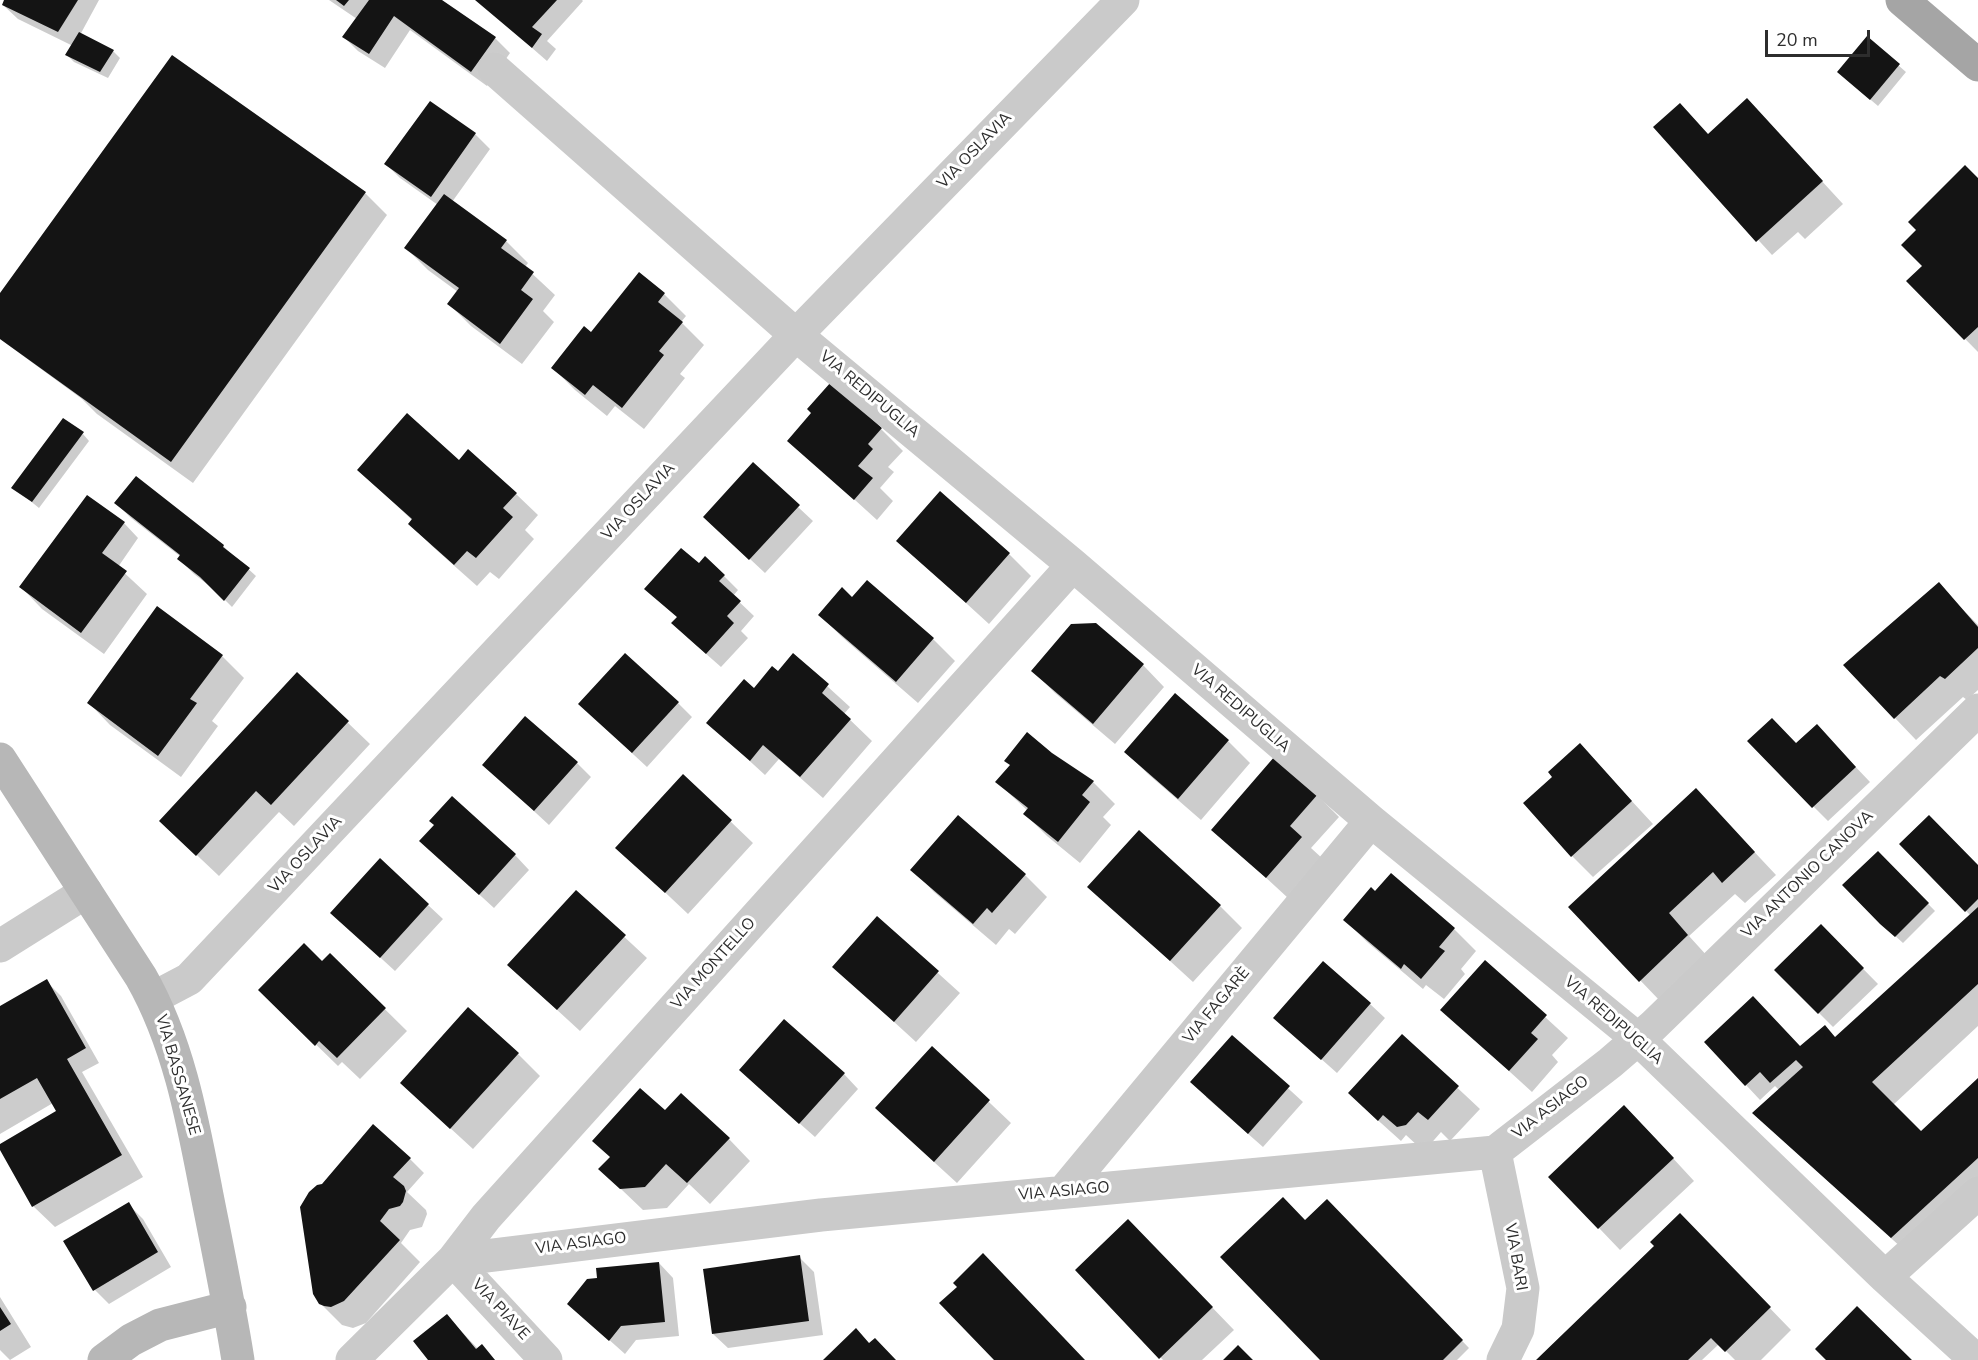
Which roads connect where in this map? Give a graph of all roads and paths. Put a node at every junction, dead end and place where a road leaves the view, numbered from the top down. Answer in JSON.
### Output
{"nodes":[{"id":1,"x":1123,"y":0,"type":"edge"},
{"id":2,"x":1902,"y":0,"type":"edge"},
{"id":3,"x":1978,"y":65,"type":"edge"},
{"id":4,"x":495,"y":69,"type":"dead end"},
{"id":5,"x":796,"y":335,"type":"junction"},
{"id":6,"x":1073,"y":565,"type":"junction"},
{"id":7,"x":1978,"y":710,"type":"edge"},
{"id":8,"x":0,"y":759,"type":"edge"},
{"id":9,"x":1371,"y":821,"type":"junction"},
{"id":10,"x":86,"y":892,"type":"junction"},
{"id":11,"x":0,"y":946,"type":"edge"},
{"id":12,"x":153,"y":998,"type":"junction"},
{"id":13,"x":1638,"y":1039,"type":"junction"},
{"id":14,"x":1495,"y":1152,"type":"junction"},
{"id":15,"x":1063,"y":1192,"type":"junction"},
{"id":16,"x":1978,"y":1193,"type":"edge"},
{"id":17,"x":453,"y":1260,"type":"junction"},
{"id":18,"x":1884,"y":1277,"type":"junction"},
{"id":19,"x":230,"y":1307,"type":"junction"},
{"id":20,"x":104,"y":1360,"type":"edge"},
{"id":21,"x":238,"y":1360,"type":"edge"},
{"id":22,"x":352,"y":1360,"type":"edge"},
{"id":23,"x":546,"y":1360,"type":"edge"},
{"id":24,"x":1503,"y":1360,"type":"edge"},
{"id":25,"x":1976,"y":1360,"type":"edge"}],
"edges":[{"from":1,"to":5,"type":"street","name":"VIA OSLAVIA"},
{"from":2,"to":3,"type":"main road"},
{"from":4,"to":5,"type":"street","name":"VIA REDIPUGLIA"},
{"from":5,"to":6,"type":"street","name":"VIA REDIPUGLIA"},
{"from":5,"to":12,"type":"street","name":"VIA OSLAVIA"},
{"from":6,"to":9,"type":"street","name":"VIA REDIPUGLIA"},
{"from":6,"to":17,"type":"street","name":"VIA MONTELLO"},
{"from":7,"to":13,"type":"street","name":"VIA ANTONIO CANOVA"},
{"from":8,"to":10,"type":"street","name":"VIA BASSANESE"},
{"from":9,"to":13,"type":"street","name":"VIA REDIPUGLIA"},
{"from":9,"to":15,"type":"street","name":"VIA FAGARÈ"},
{"from":10,"to":11,"type":"street"},
{"from":10,"to":12,"type":"street","name":"VIA BASSANESE"},
{"from":12,"to":19,"type":"street","name":"VIA BASSANESE"},
{"from":13,"to":14,"type":"street","name":"VIA ASIAGO"},
{"from":13,"to":18,"type":"street","name":"VIA REDIPUGLIA"},
{"from":14,"to":15,"type":"street","name":"VIA ASIAGO"},
{"from":14,"to":24,"type":"street","name":"VIA BARI"},
{"from":15,"to":17,"type":"street","name":"VIA ASIAGO"},
{"from":16,"to":18,"type":"street"},
{"from":17,"to":22,"type":"street","name":"VIA MONTELLO"},
{"from":17,"to":23,"type":"street","name":"VIA PIAVE"},
{"from":18,"to":25,"type":"street","name":"VIA REDIPUGLIA"},
{"from":19,"to":20,"type":"street"},
{"from":19,"to":21,"type":"street","name":"VIA BASSANESE"}]}
